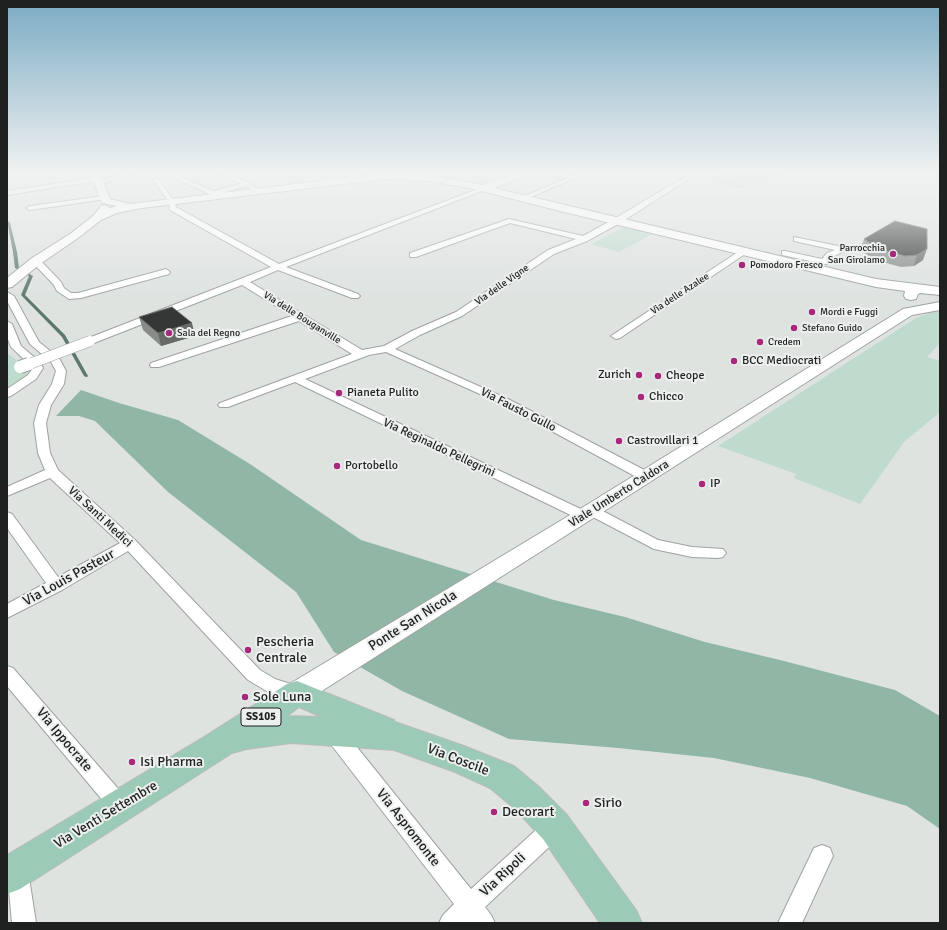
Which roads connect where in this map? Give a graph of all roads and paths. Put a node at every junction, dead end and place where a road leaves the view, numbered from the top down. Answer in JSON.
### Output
{"nodes":[{"id":1,"x":98,"y":216,"type":"edge"},
{"id":2,"x":188,"y":216,"type":"edge"},
{"id":3,"x":411,"y":216,"type":"edge"},
{"id":4,"x":598,"y":216,"type":"edge"},
{"id":5,"x":624,"y":216,"type":"edge"},
{"id":6,"x":617,"y":221,"type":"junction"},
{"id":7,"x":584,"y":239,"type":"junction"},
{"id":8,"x":744,"y":252,"type":"junction"},
{"id":9,"x":413,"y":255,"type":"dead end"},
{"id":10,"x":782,"y":256,"type":"junction"},
{"id":11,"x":32,"y":265,"type":"junction"},
{"id":12,"x":278,"y":267,"type":"junction"},
{"id":13,"x":166,"y":272,"type":"dead end"},
{"id":14,"x":9,"y":282,"type":"edge"},
{"id":15,"x":243,"y":282,"type":"junction"},
{"id":16,"x":7,"y":295,"type":"edge"},
{"id":17,"x":923,"y":295,"type":"edge"},
{"id":18,"x":355,"y":296,"type":"dead end"},
{"id":19,"x":940,"y":306,"type":"edge"},
{"id":20,"x":300,"y":317,"type":"junction"},
{"id":21,"x":7,"y":324,"type":"edge"},
{"id":22,"x":616,"y":336,"type":"dead end"},
{"id":23,"x":387,"y":349,"type":"junction"},
{"id":24,"x":360,"y":354,"type":"junction"},
{"id":25,"x":155,"y":365,"type":"dead end"},
{"id":26,"x":20,"y":367,"type":"dead end"},
{"id":27,"x":295,"y":378,"type":"junction"},
{"id":28,"x":7,"y":394,"type":"edge"},
{"id":29,"x":224,"y":406,"type":"dead end"},
{"id":30,"x":52,"y":472,"type":"junction"},
{"id":31,"x":647,"y":477,"type":"junction"},
{"id":32,"x":7,"y":492,"type":"edge"},
{"id":33,"x":588,"y":514,"type":"junction"},
{"id":34,"x":7,"y":517,"type":"edge"},
{"id":35,"x":12,"y":536,"type":"edge"},
{"id":36,"x":130,"y":544,"type":"junction"},
{"id":37,"x":718,"y":553,"type":"dead end"},
{"id":38,"x":492,"y":572,"type":"joint"},
{"id":39,"x":56,"y":586,"type":"junction"},
{"id":40,"x":7,"y":612,"type":"edge"},
{"id":41,"x":7,"y":673,"type":"edge"},
{"id":42,"x":297,"y":693,"type":"junction"},
{"id":43,"x":333,"y":732,"type":"junction"},
{"id":44,"x":394,"y":736,"type":"junction"},
{"id":45,"x":225,"y":741,"type":"junction"},
{"id":46,"x":121,"y":807,"type":"junction"},
{"id":47,"x":555,"y":827,"type":"junction"},
{"id":48,"x":822,"y":856,"type":"dead end"},
{"id":49,"x":12,"y":872,"type":"edge"},
{"id":50,"x":470,"y":906,"type":"junction"},
{"id":51,"x":24,"y":923,"type":"edge"},
{"id":52,"x":451,"y":923,"type":"edge"},
{"id":53,"x":483,"y":923,"type":"edge"},
{"id":54,"x":623,"y":923,"type":"edge"},
{"id":55,"x":790,"y":923,"type":"edge"}],
"edges":[{"from":1,"to":11,"type":"street"},
{"from":2,"to":12,"type":"street"},
{"from":3,"to":12,"type":"street"},
{"from":4,"to":6,"type":"street"},
{"from":5,"to":6,"type":"street","name":"Via delle Vigne"},
{"from":6,"to":7,"type":"street","name":"Via delle Vigne"},
{"from":6,"to":8,"type":"street"},
{"from":7,"to":9,"type":"street"},
{"from":7,"to":23,"type":"street","name":"Via delle Vigne"},
{"from":8,"to":10,"type":"street"},
{"from":8,"to":22,"type":"street","name":"Via delle Azalee"},
{"from":10,"to":10,"type":"street"},
{"from":10,"to":17,"type":"street"},
{"from":11,"to":13,"type":"street"},
{"from":11,"to":14,"type":"street"},
{"from":12,"to":15,"type":"street"},
{"from":12,"to":18,"type":"street"},
{"from":15,"to":20,"type":"street","name":"Via delle Bouganville"},
{"from":15,"to":26,"type":"street","bridge":true},
{"from":16,"to":30,"type":"street","name":"Via Santi Medici"},
{"from":17,"to":19,"type":"street","name":"Viale Umberto Caldora"},
{"from":17,"to":31,"type":"street","name":"Viale Umberto Caldora"},
{"from":20,"to":24,"type":"street","name":"Via delle Bouganville"},
{"from":20,"to":25,"type":"street"},
{"from":21,"to":28,"type":"street"},
{"from":23,"to":24,"type":"street","name":"Via delle Vigne"},
{"from":23,"to":31,"type":"street","name":"Via Fausto Gullo"},
{"from":24,"to":27,"type":"street","name":"Via delle Vigne"},
{"from":27,"to":29,"type":"street","name":"Via delle Vigne"},
{"from":27,"to":33,"type":"street","name":"Via Reginaldo Pellegrini"},
{"from":30,"to":32,"type":"street"},
{"from":30,"to":36,"type":"street","name":"Via Santi Medici"},
{"from":31,"to":33,"type":"street","name":"Viale Umberto Caldora"},
{"from":33,"to":37,"type":"street","name":"Via Reginaldo Pellegrini"},
{"from":33,"to":38,"type":"street","name":"Viale Umberto Caldora"},
{"from":34,"to":35,"type":"street"},
{"from":35,"to":39,"type":"street"},
{"from":36,"to":39,"type":"street","name":"Via Louis Pasteur"},
{"from":36,"to":42,"type":"street","name":"Via Santi Medici"},
{"from":38,"to":42,"type":"street","name":"Ponte San Nicola","number":"SS105"},
{"from":39,"to":40,"type":"street","name":"Via Louis Pasteur"},
{"from":41,"to":46,"type":"street","name":"Via Ippocrate"},
{"from":42,"to":44,"type":"main road"},
{"from":42,"to":45,"type":"main road","number":"SS105"},
{"from":43,"to":44,"type":"main road","name":"Via Coscile"},
{"from":43,"to":45,"type":"main road","name":"Via Coscile"},
{"from":43,"to":50,"type":"street","name":"Via Aspromonte"},
{"from":44,"to":47,"type":"main road","name":"Via Coscile"},
{"from":45,"to":46,"type":"main road","name":"Via Venti Settembre"},
{"from":46,"to":49,"type":"main road","name":"Via Venti Settembre"},
{"from":47,"to":50,"type":"street","name":"Via Ripoli"},
{"from":47,"to":54,"type":"main road","name":"Via Coscile"},
{"from":48,"to":55,"type":"street"},
{"from":49,"to":51,"type":"street"},
{"from":50,"to":52,"type":"street","name":"Via Ripoli"},
{"from":50,"to":53,"type":"street","name":"Via Aspromonte"}]}
